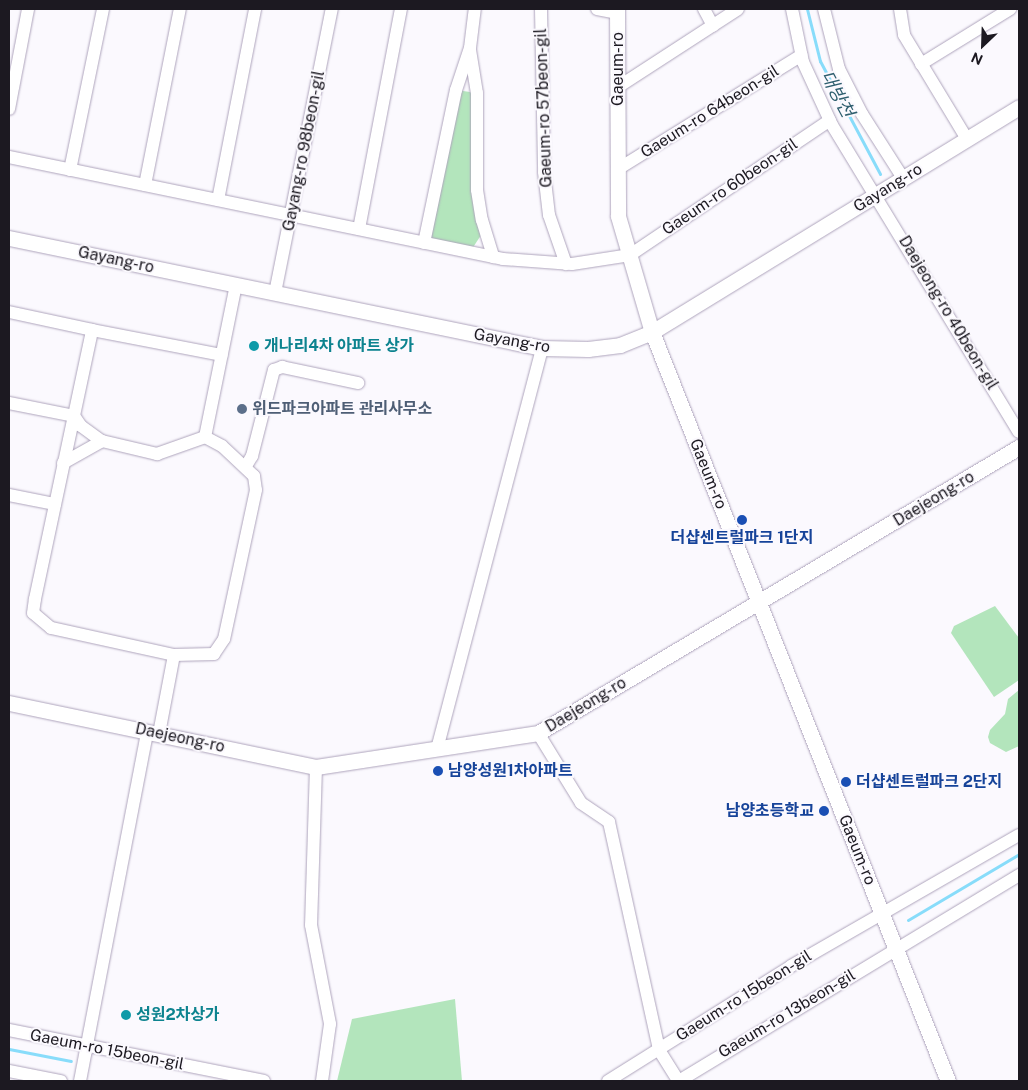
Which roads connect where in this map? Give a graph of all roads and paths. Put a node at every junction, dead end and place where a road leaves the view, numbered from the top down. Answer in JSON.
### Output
{"nodes":[{"id":1,"x":28,"y":9,"type":"edge"},
{"id":2,"x":103,"y":9,"type":"edge"},
{"id":3,"x":180,"y":9,"type":"edge"},
{"id":4,"x":255,"y":9,"type":"edge"},
{"id":5,"x":332,"y":9,"type":"edge"},
{"id":6,"x":401,"y":9,"type":"edge"},
{"id":7,"x":475,"y":9,"type":"edge"},
{"id":8,"x":541,"y":9,"type":"edge"},
{"id":9,"x":597,"y":9,"type":"edge"},
{"id":10,"x":704,"y":9,"type":"edge"},
{"id":11,"x":738,"y":9,"type":"edge"},
{"id":12,"x":792,"y":9,"type":"edge"},
{"id":13,"x":824,"y":9,"type":"edge"},
{"id":14,"x":900,"y":9,"type":"edge"},
{"id":15,"x":1010,"y":9,"type":"edge"},
{"id":16,"x":617,"y":11,"type":"edge"},
{"id":17,"x":713,"y":26,"type":"junction"},
{"id":18,"x":470,"y":48,"type":"junction"},
{"id":19,"x":802,"y":55,"type":"junction"},
{"id":20,"x":921,"y":64,"type":"junction"},
{"id":21,"x":618,"y":87,"type":"junction"},
{"id":22,"x":1019,"y":107,"type":"edge"},
{"id":23,"x":9,"y":109,"type":"edge"},
{"id":24,"x":830,"y":120,"type":"junction"},
{"id":25,"x":967,"y":139,"type":"junction"},
{"id":26,"x":9,"y":158,"type":"edge"},
{"id":27,"x":618,"y":169,"type":"junction"},
{"id":28,"x":70,"y":170,"type":"junction"},
{"id":29,"x":903,"y":178,"type":"junction"},
{"id":30,"x":145,"y":186,"type":"junction"},
{"id":31,"x":876,"y":195,"type":"junction"},
{"id":32,"x":218,"y":200,"type":"junction"},
{"id":33,"x":290,"y":215,"type":"junction"},
{"id":34,"x":359,"y":229,"type":"junction"},
{"id":35,"x":9,"y":238,"type":"edge"},
{"id":36,"x":424,"y":243,"type":"junction"},
{"id":37,"x":630,"y":255,"type":"junction"},
{"id":38,"x":494,"y":257,"type":"junction"},
{"id":39,"x":566,"y":264,"type":"junction"},
{"id":40,"x":236,"y":285,"type":"junction"},
{"id":41,"x":275,"y":293,"type":"junction"},
{"id":42,"x":9,"y":312,"type":"edge"},
{"id":43,"x":92,"y":330,"type":"junction"},
{"id":44,"x":652,"y":332,"type":"junction"},
{"id":45,"x":542,"y":348,"type":"junction"},
{"id":46,"x":222,"y":356,"type":"junction"},
{"id":47,"x":358,"y":383,"type":"dead end"},
{"id":48,"x":9,"y":403,"type":"edge"},
{"id":49,"x":74,"y":416,"type":"junction"},
{"id":50,"x":1019,"y":432,"type":"edge"},
{"id":51,"x":204,"y":437,"type":"junction"},
{"id":52,"x":102,"y":441,"type":"junction"},
{"id":53,"x":1019,"y":447,"type":"edge"},
{"id":54,"x":64,"y":463,"type":"junction"},
{"id":55,"x":246,"y":466,"type":"junction"},
{"id":56,"x":9,"y":495,"type":"edge"},
{"id":57,"x":55,"y":504,"type":"junction"},
{"id":58,"x":759,"y":602,"type":"junction"},
{"id":59,"x":174,"y":655,"type":"junction"},
{"id":60,"x":9,"y":703,"type":"edge"},
{"id":61,"x":153,"y":733,"type":"junction"},
{"id":62,"x":538,"y":733,"type":"junction"},
{"id":63,"x":437,"y":749,"type":"junction"},
{"id":64,"x":316,"y":767,"type":"junction"},
{"id":65,"x":1019,"y":835,"type":"edge"},
{"id":66,"x":1019,"y":875,"type":"edge"},
{"id":67,"x":884,"y":917,"type":"junction"},
{"id":68,"x":895,"y":947,"type":"junction"},
{"id":69,"x":9,"y":1030,"type":"edge"},
{"id":70,"x":87,"y":1045,"type":"junction"},
{"id":71,"x":659,"y":1050,"type":"junction"},
{"id":72,"x":9,"y":1071,"type":"edge"},
{"id":73,"x":61,"y":1081,"type":"edge"},
{"id":74,"x":80,"y":1081,"type":"edge"},
{"id":75,"x":264,"y":1081,"type":"edge"},
{"id":76,"x":322,"y":1081,"type":"edge"},
{"id":77,"x":608,"y":1081,"type":"edge"},
{"id":78,"x":678,"y":1081,"type":"edge"},
{"id":79,"x":948,"y":1081,"type":"edge"}],
"edges":[{"from":1,"to":23,"type":"street"},
{"from":2,"to":28,"type":"street"},
{"from":3,"to":30,"type":"street"},
{"from":4,"to":32,"type":"street"},
{"from":5,"to":33,"type":"street","name":"Gayang-ro 98beon-gil"},
{"from":6,"to":34,"type":"street"},
{"from":7,"to":18,"type":"street"},
{"from":8,"to":39,"type":"street","name":"Gaeum-ro 57beon-gil"},
{"from":9,"to":16,"type":"street"},
{"from":10,"to":17,"type":"street"},
{"from":11,"to":17,"type":"street"},
{"from":12,"to":19,"type":"street","name":"Daejeong-ro 40beon-gil"},
{"from":13,"to":29,"type":"street"},
{"from":14,"to":20,"type":"street"},
{"from":15,"to":20,"type":"street"},
{"from":16,"to":21,"type":"street","name":"Gaeum-ro"},
{"from":17,"to":21,"type":"street"},
{"from":18,"to":36,"type":"street"},
{"from":18,"to":38,"type":"street"},
{"from":19,"to":24,"type":"street","name":"Daejeong-ro 40beon-gil"},
{"from":19,"to":27,"type":"street","name":"Gaeum-ro 64beon-gil"},
{"from":20,"to":25,"type":"street"},
{"from":21,"to":27,"type":"street","name":"Gaeum-ro"},
{"from":22,"to":25,"type":"street","name":"Gayang-ro"},
{"from":24,"to":31,"type":"street","name":"Daejeong-ro 40beon-gil"},
{"from":24,"to":37,"type":"street","name":"Gaeum-ro 60beon-gil"},
{"from":25,"to":29,"type":"street","name":"Gayang-ro"},
{"from":26,"to":28,"type":"street"},
{"from":27,"to":37,"type":"street","name":"Gaeum-ro"},
{"from":28,"to":30,"type":"street"},
{"from":29,"to":31,"type":"street","name":"Gayang-ro"},
{"from":30,"to":32,"type":"street"},
{"from":31,"to":44,"type":"street","name":"Gayang-ro"},
{"from":31,"to":50,"type":"street","name":"Daejeong-ro 40beon-gil"},
{"from":32,"to":33,"type":"street"},
{"from":33,"to":34,"type":"street"},
{"from":33,"to":41,"type":"street","name":"Gayang-ro 98beon-gil"},
{"from":34,"to":36,"type":"street"},
{"from":35,"to":40,"type":"street","name":"Gayang-ro"},
{"from":36,"to":38,"type":"street"},
{"from":37,"to":39,"type":"street"},
{"from":37,"to":44,"type":"street","name":"Gaeum-ro"},
{"from":38,"to":39,"type":"street"},
{"from":40,"to":41,"type":"street","name":"Gayang-ro"},
{"from":40,"to":46,"type":"street"},
{"from":41,"to":45,"type":"street","name":"Gayang-ro"},
{"from":42,"to":43,"type":"street"},
{"from":43,"to":46,"type":"street"},
{"from":43,"to":49,"type":"street"},
{"from":44,"to":45,"type":"street","name":"Gayang-ro"},
{"from":44,"to":58,"type":"street","name":"Gaeum-ro"},
{"from":45,"to":63,"type":"street"},
{"from":46,"to":51,"type":"street"},
{"from":47,"to":55,"type":"street"},
{"from":48,"to":49,"type":"street"},
{"from":49,"to":52,"type":"street"},
{"from":49,"to":54,"type":"street"},
{"from":51,"to":52,"type":"street"},
{"from":51,"to":55,"type":"street"},
{"from":52,"to":54,"type":"street"},
{"from":53,"to":58,"type":"street","name":"Daejeong-ro"},
{"from":54,"to":57,"type":"street"},
{"from":55,"to":59,"type":"street"},
{"from":56,"to":57,"type":"street"},
{"from":57,"to":59,"type":"street"},
{"from":58,"to":62,"type":"street","name":"Daejeong-ro"},
{"from":58,"to":67,"type":"street","name":"Gaeum-ro"},
{"from":59,"to":61,"type":"street"},
{"from":60,"to":61,"type":"street","name":"Daejeong-ro"},
{"from":61,"to":64,"type":"street","name":"Daejeong-ro"},
{"from":61,"to":70,"type":"street"},
{"from":62,"to":63,"type":"street","name":"Daejeong-ro"},
{"from":62,"to":71,"type":"street"},
{"from":63,"to":64,"type":"street","name":"Daejeong-ro"},
{"from":64,"to":76,"type":"street"},
{"from":65,"to":67,"type":"street","name":"Gaeum-ro 15beon-gil"},
{"from":66,"to":68,"type":"street","name":"Gaeum-ro 13beon-gil"},
{"from":67,"to":68,"type":"street","name":"Gaeum-ro"},
{"from":67,"to":71,"type":"street","name":"Gaeum-ro 15beon-gil"},
{"from":68,"to":78,"type":"street","name":"Gaeum-ro 13beon-gil"},
{"from":68,"to":79,"type":"street","name":"Gaeum-ro"},
{"from":69,"to":70,"type":"street","name":"Gaeum-ro 15beon-gil"},
{"from":70,"to":74,"type":"street"},
{"from":70,"to":75,"type":"street","name":"Gaeum-ro 15beon-gil"},
{"from":71,"to":77,"type":"street","name":"Gaeum-ro 15beon-gil"},
{"from":71,"to":78,"type":"street"},
{"from":72,"to":73,"type":"street"}]}
